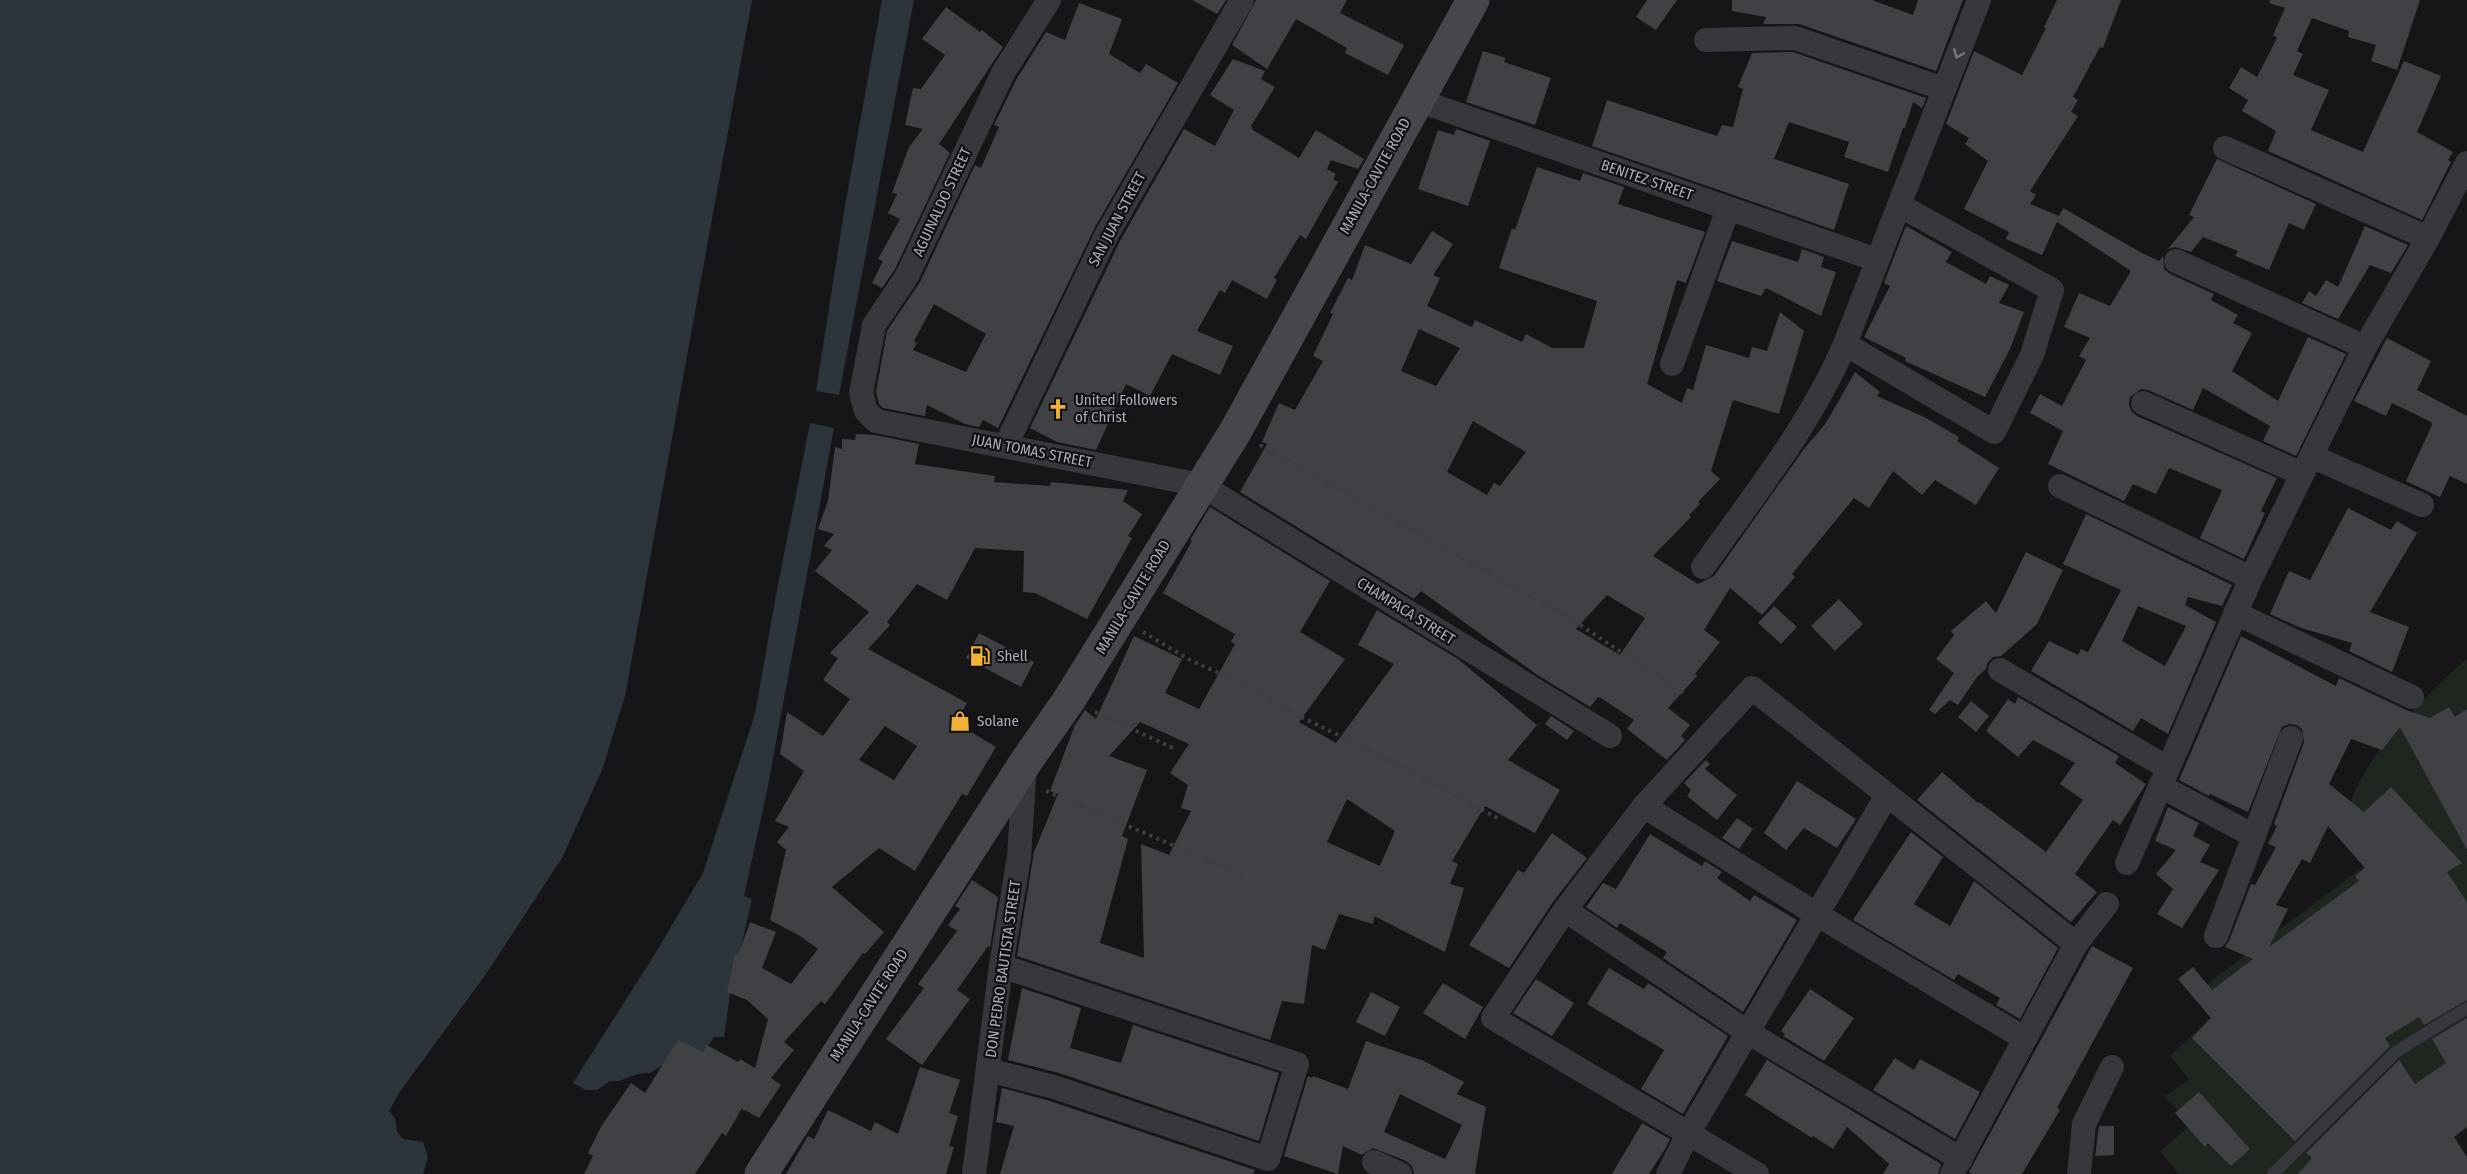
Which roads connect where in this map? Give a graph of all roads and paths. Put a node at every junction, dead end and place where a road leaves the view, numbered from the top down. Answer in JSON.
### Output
{"nodes":[{"id":1,"x":1049,"y":0,"type":"edge"},
{"id":2,"x":1242,"y":0,"type":"edge"},
{"id":3,"x":1473,"y":0,"type":"edge"},
{"id":4,"x":1979,"y":0,"type":"edge"},
{"id":5,"x":1706,"y":40,"type":"dead end"},
{"id":6,"x":1944,"y":89,"type":"junction"},
{"id":7,"x":1417,"y":100,"type":"junction"},
{"id":8,"x":2225,"y":148,"type":"dead end"},
{"id":9,"x":2467,"y":163,"type":"edge"},
{"id":10,"x":1899,"y":205,"type":"junction"},
{"id":11,"x":1728,"y":209,"type":"junction"},
{"id":12,"x":2428,"y":238,"type":"junction"},
{"id":13,"x":1877,"y":260,"type":"junction"},
{"id":14,"x":2176,"y":261,"type":"dead end"},
{"id":15,"x":1845,"y":345,"type":"junction"},
{"id":16,"x":2365,"y":347,"type":"junction"},
{"id":17,"x":1672,"y":364,"type":"dead end"},
{"id":18,"x":2143,"y":403,"type":"dead end"},
{"id":19,"x":866,"y":411,"type":"joint"},
{"id":20,"x":1235,"y":432,"type":"junction"},
{"id":21,"x":1006,"y":445,"type":"junction"},
{"id":22,"x":2306,"y":465,"type":"junction"},
{"id":23,"x":1201,"y":485,"type":"junction"},
{"id":24,"x":2060,"y":486,"type":"dead end"},
{"id":25,"x":2422,"y":505,"type":"dead end"},
{"id":26,"x":1702,"y":567,"type":"dead end"},
{"id":27,"x":2251,"y":578,"type":"junction"},
{"id":28,"x":2235,"y":613,"type":"junction"},
{"id":29,"x":1120,"y":618,"type":"junction"},
{"id":30,"x":2000,"y":670,"type":"dead end"},
{"id":31,"x":1686,"y":695,"type":"dead end"},
{"id":32,"x":2412,"y":697,"type":"dead end"},
{"id":33,"x":1069,"y":700,"type":"junction"},
{"id":34,"x":1610,"y":736,"type":"dead end"},
{"id":35,"x":2290,"y":738,"type":"dead end"},
{"id":36,"x":1173,"y":748,"type":"dead end"},
{"id":37,"x":1025,"y":771,"type":"junction"},
{"id":38,"x":2164,"y":777,"type":"junction"},
{"id":39,"x":1887,"y":795,"type":"junction"},
{"id":40,"x":1644,"y":806,"type":"junction"},
{"id":41,"x":1500,"y":820,"type":"dead end"},
{"id":42,"x":2254,"y":836,"type":"junction"},
{"id":43,"x":2127,"y":863,"type":"dead end"},
{"id":44,"x":1243,"y":875,"type":"dead end"},
{"id":45,"x":2106,"y":904,"type":"dead end"},
{"id":46,"x":1565,"y":910,"type":"junction"},
{"id":47,"x":1816,"y":915,"type":"junction"},
{"id":48,"x":2216,"y":936,"type":"dead end"},
{"id":49,"x":2076,"y":944,"type":"junction"},
{"id":50,"x":1001,"y":966,"type":"junction"},
{"id":51,"x":2467,"y":1008,"type":"edge"},
{"id":52,"x":1749,"y":1033,"type":"junction"},
{"id":53,"x":2025,"y":1038,"type":"junction"},
{"id":54,"x":2112,"y":1066,"type":"dead end"},
{"id":55,"x":988,"y":1070,"type":"junction"},
{"id":56,"x":1688,"y":1134,"type":"junction"},
{"id":57,"x":1374,"y":1162,"type":"dead end"},
{"id":58,"x":1957,"y":1167,"type":"edge"},
{"id":59,"x":761,"y":1174,"type":"edge"},
{"id":60,"x":974,"y":1174,"type":"edge"},
{"id":61,"x":1400,"y":1174,"type":"edge"},
{"id":62,"x":1668,"y":1174,"type":"edge"},
{"id":63,"x":1757,"y":1174,"type":"edge"},
{"id":64,"x":2079,"y":1174,"type":"edge"},
{"id":65,"x":2273,"y":1174,"type":"edge"}],
"edges":[{"from":1,"to":19,"type":"street","name":"AGUINALDO STREET"},
{"from":2,"to":21,"type":"street","name":"SAN JUAN STREET"},
{"from":3,"to":7,"type":"main road","name":"MANILA-CAVITE ROAD"},
{"from":4,"to":6,"type":"street","one_way":true},
{"from":5,"to":6,"type":"street"},
{"from":6,"to":10,"type":"street"},
{"from":7,"to":11,"type":"street","name":"BENITEZ STREET"},
{"from":7,"to":20,"type":"main road","name":"MANILA-CAVITE ROAD"},
{"from":8,"to":12,"type":"street"},
{"from":9,"to":12,"type":"street"},
{"from":10,"to":13,"type":"street"},
{"from":10,"to":15,"type":"street"},
{"from":11,"to":13,"type":"street","name":"BENITEZ STREET"},
{"from":11,"to":17,"type":"street"},
{"from":12,"to":16,"type":"street"},
{"from":13,"to":15,"type":"street"},
{"from":14,"to":16,"type":"street"},
{"from":15,"to":26,"type":"street"},
{"from":16,"to":22,"type":"street"},
{"from":18,"to":22,"type":"street"},
{"from":19,"to":21,"type":"street","name":"JUAN TOMAS STREET"},
{"from":20,"to":23,"type":"main road","name":"MANILA-CAVITE ROAD"},
{"from":20,"to":31,"type":"path"},
{"from":21,"to":23,"type":"street","name":"JUAN TOMAS STREET"},
{"from":22,"to":25,"type":"street"},
{"from":22,"to":27,"type":"street"},
{"from":23,"to":29,"type":"main road","name":"MANILA-CAVITE ROAD"},
{"from":23,"to":34,"type":"street","name":"CHAMPACA STREET"},
{"from":24,"to":27,"type":"street"},
{"from":27,"to":28,"type":"street"},
{"from":28,"to":32,"type":"street"},
{"from":28,"to":38,"type":"street"},
{"from":29,"to":33,"type":"main road","name":"MANILA-CAVITE ROAD"},
{"from":29,"to":41,"type":"path"},
{"from":30,"to":38,"type":"street"},
{"from":33,"to":36,"type":"path"},
{"from":33,"to":37,"type":"main road","name":"MANILA-CAVITE ROAD"},
{"from":35,"to":42,"type":"street"},
{"from":37,"to":44,"type":"path"},
{"from":37,"to":50,"type":"street","name":"DON PEDRO BAUTISTA STREET"},
{"from":37,"to":59,"type":"main road","name":"MANILA-CAVITE ROAD"},
{"from":38,"to":42,"type":"street"},
{"from":38,"to":43,"type":"street"},
{"from":39,"to":40,"type":"street"},
{"from":39,"to":47,"type":"street"},
{"from":39,"to":49,"type":"street"},
{"from":40,"to":46,"type":"street"},
{"from":40,"to":47,"type":"street"},
{"from":42,"to":48,"type":"street"},
{"from":45,"to":49,"type":"street"},
{"from":46,"to":52,"type":"street"},
{"from":46,"to":56,"type":"street"},
{"from":47,"to":52,"type":"street"},
{"from":47,"to":53,"type":"street"},
{"from":49,"to":53,"type":"street"},
{"from":50,"to":55,"type":"street","name":"DON PEDRO BAUTISTA STREET"},
{"from":50,"to":55,"type":"street"},
{"from":51,"to":65,"type":"lane"},
{"from":52,"to":56,"type":"street"},
{"from":52,"to":58,"type":"street"},
{"from":53,"to":58,"type":"street"},
{"from":54,"to":64,"type":"street"},
{"from":55,"to":60,"type":"street","name":"DON PEDRO BAUTISTA STREET"},
{"from":56,"to":62,"type":"street"},
{"from":56,"to":63,"type":"street"},
{"from":57,"to":61,"type":"street"}]}
